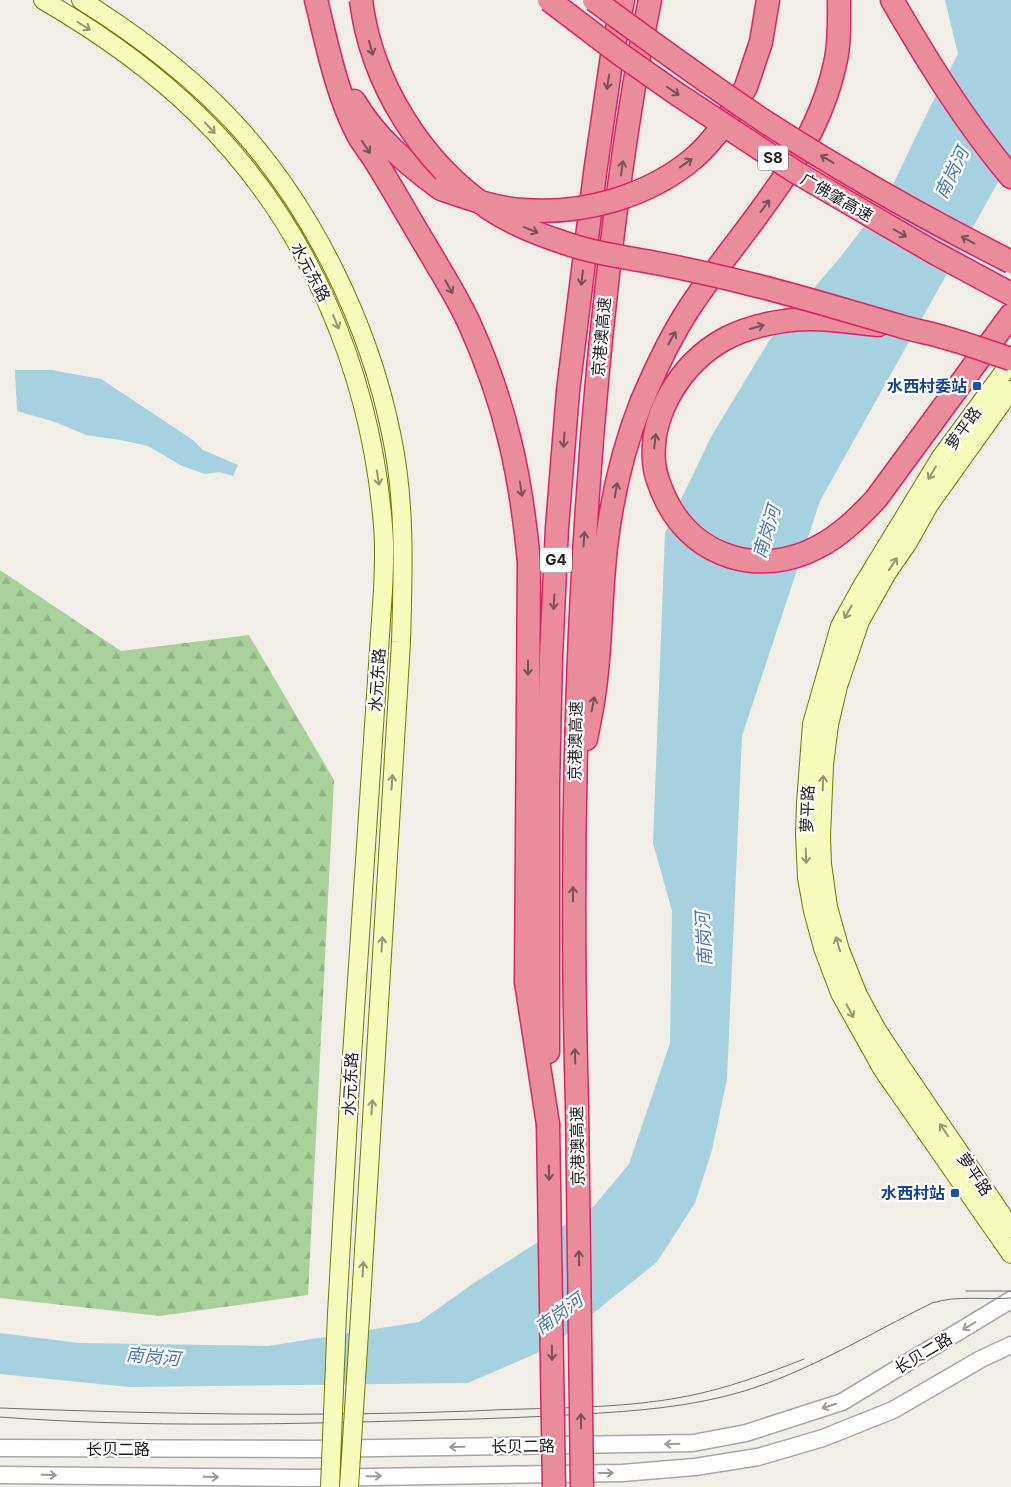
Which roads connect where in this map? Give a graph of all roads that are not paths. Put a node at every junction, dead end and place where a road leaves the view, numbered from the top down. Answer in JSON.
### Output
{"nodes":[{"id":1,"x":43,"y":0,"type":"edge"},
{"id":2,"x":81,"y":0,"type":"edge"},
{"id":3,"x":316,"y":0,"type":"edge"},
{"id":4,"x":362,"y":0,"type":"edge"},
{"id":5,"x":549,"y":0,"type":"edge"},
{"id":6,"x":594,"y":0,"type":"edge"},
{"id":7,"x":623,"y":0,"type":"edge"},
{"id":8,"x":650,"y":0,"type":"edge"},
{"id":9,"x":768,"y":0,"type":"edge"},
{"id":10,"x":839,"y":0,"type":"edge"},
{"id":11,"x":892,"y":0,"type":"edge"},
{"id":12,"x":910,"y":0,"type":"edge"},
{"id":13,"x":330,"y":54,"type":"junction"},
{"id":14,"x":926,"y":58,"type":"junction"},
{"id":15,"x":1011,"y":177,"type":"edge"},
{"id":16,"x":1011,"y":262,"type":"edge"},
{"id":17,"x":1011,"y":294,"type":"edge"},
{"id":18,"x":1011,"y":314,"type":"edge"},
{"id":19,"x":901,"y":327,"type":"junction"},
{"id":20,"x":1011,"y":361,"type":"edge"},
{"id":21,"x":1011,"y":390,"type":"edge"},
{"id":22,"x":574,"y":803,"type":"junction"},
{"id":23,"x":548,"y":1124,"type":"junction"},
{"id":24,"x":1011,"y":1228,"type":"edge"},
{"id":25,"x":1011,"y":1254,"type":"edge"},
{"id":26,"x":1011,"y":1300,"type":"edge"},
{"id":27,"x":1011,"y":1345,"type":"edge"},
{"id":28,"x":0,"y":1448,"type":"edge"},
{"id":29,"x":0,"y":1475,"type":"edge"},
{"id":30,"x":330,"y":1487,"type":"edge"},
{"id":31,"x":349,"y":1487,"type":"edge"},
{"id":32,"x":554,"y":1487,"type":"edge"},
{"id":33,"x":582,"y":1487,"type":"edge"}],
"edges":[{"from":1,"to":30,"type":"main road","name":"水元东路","one_way":true,"bridge":true},
{"from":31,"to":2,"type":"main road","name":"水元东路","one_way":true,"bridge":true},
{"from":3,"to":13,"type":"highway"},
{"from":4,"to":19,"type":"highway","one_way":true,"bridge":true},
{"from":5,"to":17,"type":"highway","name":"广佛肇高速","number":"S8","one_way":true,"bridge":true},
{"from":16,"to":6,"type":"highway","name":"广佛肇高速","number":"S8","one_way":true,"bridge":true},
{"from":7,"to":23,"type":"highway","name":"京港澳高速","number":"G4","one_way":true},
{"from":22,"to":8,"type":"highway","name":"京港澳高速","number":"G4","one_way":true},
{"from":13,"to":9,"type":"highway","one_way":true,"bridge":true},
{"from":22,"to":10,"type":"highway","one_way":true},
{"from":11,"to":14,"type":"highway"},
{"from":12,"to":14,"type":"highway"},
{"from":13,"to":23,"type":"highway","one_way":true},
{"from":14,"to":15,"type":"highway"},
{"from":18,"to":19,"type":"highway","one_way":true,"bridge":true},
{"from":19,"to":20,"type":"highway","bridge":true},
{"from":20,"to":25,"type":"main road","name":"萝平路","one_way":true},
{"from":24,"to":21,"type":"main road","name":"萝平路","one_way":true},
{"from":33,"to":22,"type":"highway","name":"京港澳高速","number":"G4","one_way":true,"bridge":true},
{"from":23,"to":32,"type":"highway","name":"京港澳高速","number":"G4","one_way":true,"bridge":true},
{"from":26,"to":28,"type":"street","name":"长贝二路","one_way":true},
{"from":29,"to":27,"type":"street","name":"长贝二路","one_way":true}]}
